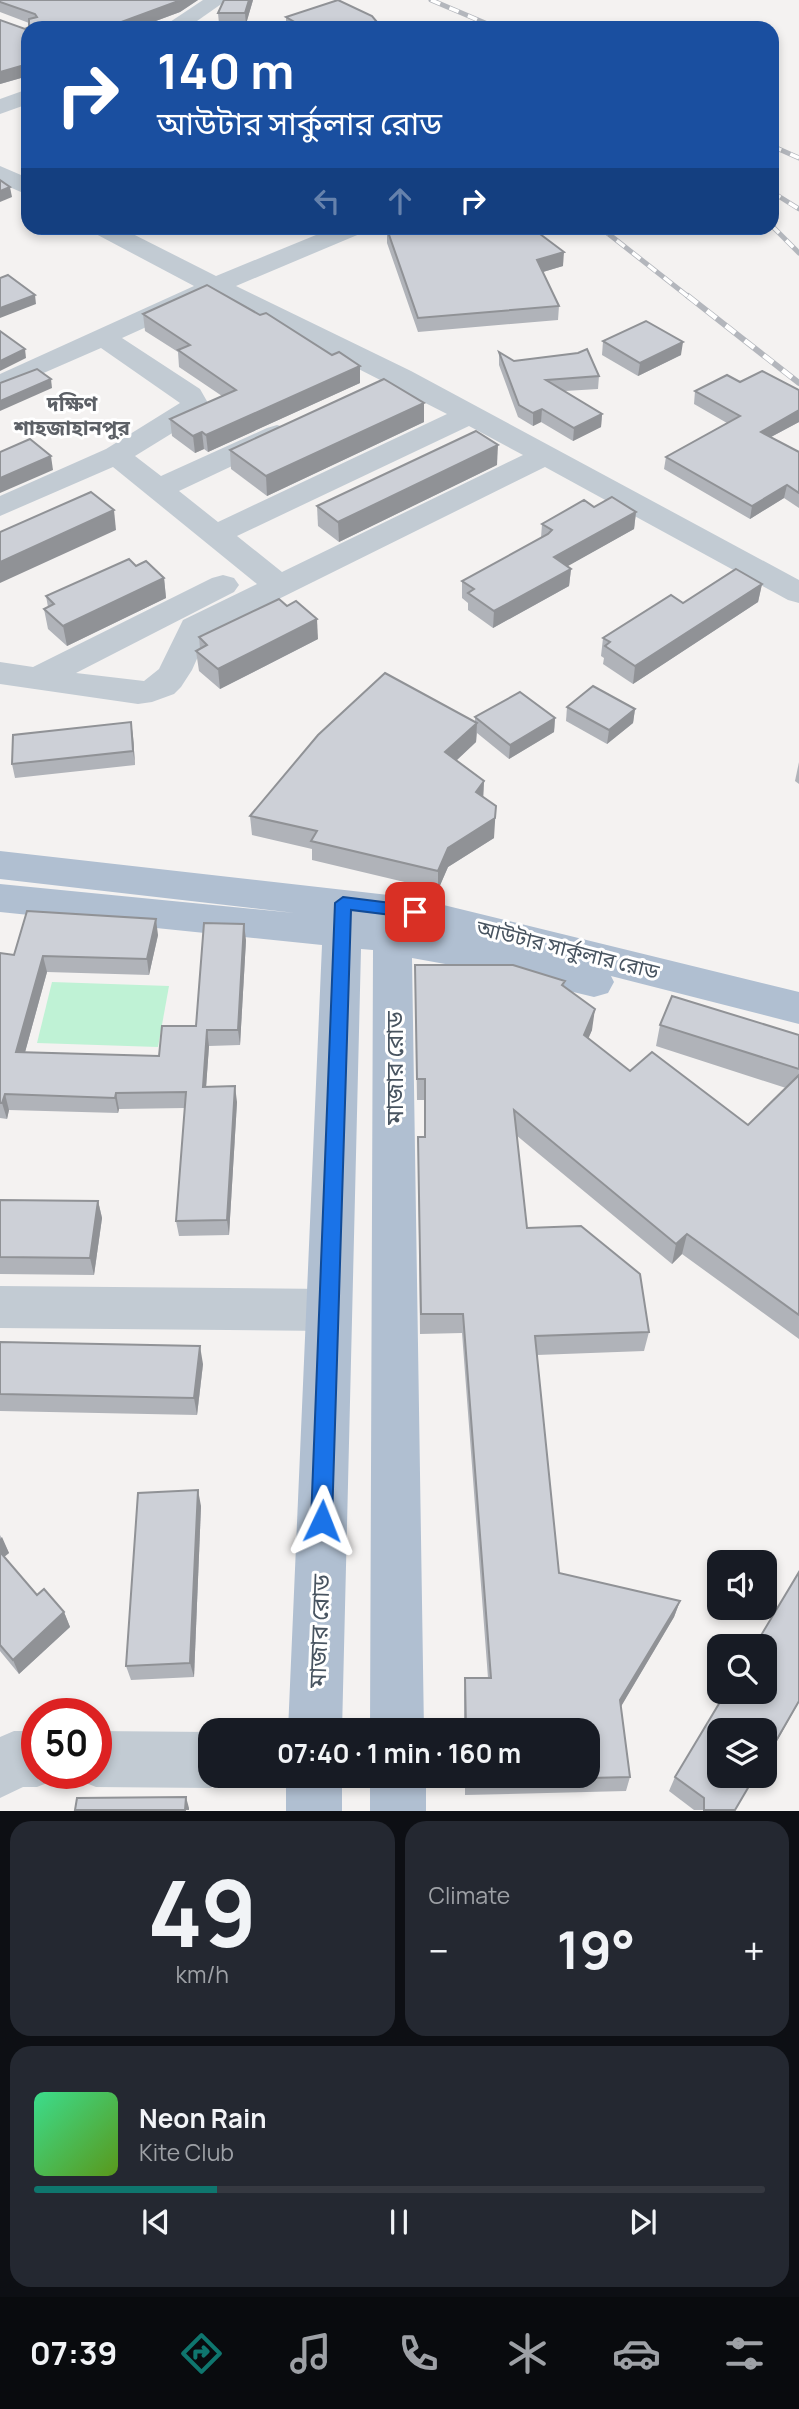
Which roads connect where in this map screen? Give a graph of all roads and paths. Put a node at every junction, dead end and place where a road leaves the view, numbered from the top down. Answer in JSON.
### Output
{"nodes":[{"id":1,"x":217,"y":0,"type":"edge"},
{"id":2,"x":224,"y":0,"type":"edge"},
{"id":3,"x":183,"y":21,"type":"edge"},
{"id":4,"x":216,"y":21,"type":"edge"},
{"id":5,"x":21,"y":99,"type":"edge"},
{"id":6,"x":0,"y":107,"type":"edge"},
{"id":7,"x":21,"y":113,"type":"edge"},
{"id":8,"x":0,"y":116,"type":"edge"},
{"id":9,"x":117,"y":235,"type":"edge"},
{"id":10,"x":336,"y":235,"type":"edge"},
{"id":11,"x":215,"y":286,"type":"junction"},
{"id":12,"x":102,"y":337,"type":"junction"},
{"id":13,"x":401,"y":377,"type":"junction"},
{"id":14,"x":0,"y":384,"type":"edge"},
{"id":15,"x":365,"y":394,"type":"edge"},
{"id":16,"x":470,"y":414,"type":"junction"},
{"id":17,"x":304,"y":422,"type":"edge"},
{"id":18,"x":116,"y":455,"type":"junction"},
{"id":19,"x":546,"y":455,"type":"junction"},
{"id":20,"x":158,"y":489,"type":"junction"},
{"id":21,"x":0,"y":507,"type":"edge"},
{"id":22,"x":215,"y":535,"type":"junction"},
{"id":23,"x":268,"y":577,"type":"junction"},
{"id":24,"x":799,"y":593,"type":"edge"},
{"id":25,"x":0,"y":673,"type":"edge"},
{"id":26,"x":34,"y":680,"type":"junction"},
{"id":27,"x":0,"y":865,"type":"edge"},
{"id":28,"x":0,"y":898,"type":"edge"},
{"id":29,"x":342,"y":917,"type":"junction"},
{"id":30,"x":392,"y":923,"type":"junction"},
{"id":31,"x":799,"y":1008,"type":"edge"},
{"id":32,"x":799,"y":1037,"type":"edge"},
{"id":33,"x":0,"y":1307,"type":"edge"},
{"id":34,"x":328,"y":1310,"type":"junction"},
{"id":35,"x":315,"y":1718,"type":"edge"},
{"id":36,"x":397,"y":1718,"type":"edge"},
{"id":37,"x":112,"y":1759,"type":"edge"},
{"id":38,"x":198,"y":1760,"type":"edge"},
{"id":39,"x":314,"y":1788,"type":"edge"},
{"id":40,"x":398,"y":1788,"type":"edge"},
{"id":41,"x":314,"y":1811,"type":"edge"},
{"id":42,"x":398,"y":1811,"type":"edge"}],
"edges":[{"from":1,"to":3,"type":"street"},
{"from":2,"to":4,"type":"street"},
{"from":5,"to":6,"type":"street"},
{"from":7,"to":8,"type":"street"},
{"from":9,"to":11,"type":"street"},
{"from":10,"to":11,"type":"street"},
{"from":11,"to":12,"type":"street"},
{"from":11,"to":13,"type":"street"},
{"from":12,"to":14,"type":"street"},
{"from":12,"to":18,"type":"street"},
{"from":13,"to":15,"type":"street"},
{"from":13,"to":16,"type":"street"},
{"from":16,"to":19,"type":"street"},
{"from":16,"to":22,"type":"street"},
{"from":17,"to":20,"type":"street"},
{"from":18,"to":20,"type":"street"},
{"from":18,"to":21,"type":"street"},
{"from":19,"to":23,"type":"street"},
{"from":19,"to":24,"type":"street"},
{"from":20,"to":22,"type":"street"},
{"from":22,"to":23,"type":"street"},
{"from":23,"to":26,"type":"street"},
{"from":23,"to":26,"type":"street"},
{"from":25,"to":26,"type":"street"},
{"from":27,"to":29,"type":"main road","name":"আউটার সার্কুলার রোড"},
{"from":28,"to":29,"type":"main road","name":"আউটার সার্কুলার রোড"},
{"from":29,"to":30,"type":"main road","name":"আউটার সার্কুলার রোড"},
{"from":29,"to":34,"type":"main road","name":"মাজার রোড"},
{"from":30,"to":31,"type":"main road","name":"আউটার সার্কুলার রোড"},
{"from":30,"to":32,"type":"main road","name":"আউটার সার্কুলার রোড"},
{"from":30,"to":36,"type":"main road","name":"মাজার রোড"},
{"from":33,"to":34,"type":"street"},
{"from":34,"to":35,"type":"main road","name":"মাজার রোড"},
{"from":37,"to":38,"type":"street"},
{"from":39,"to":41,"type":"main road"},
{"from":40,"to":42,"type":"main road"}]}
